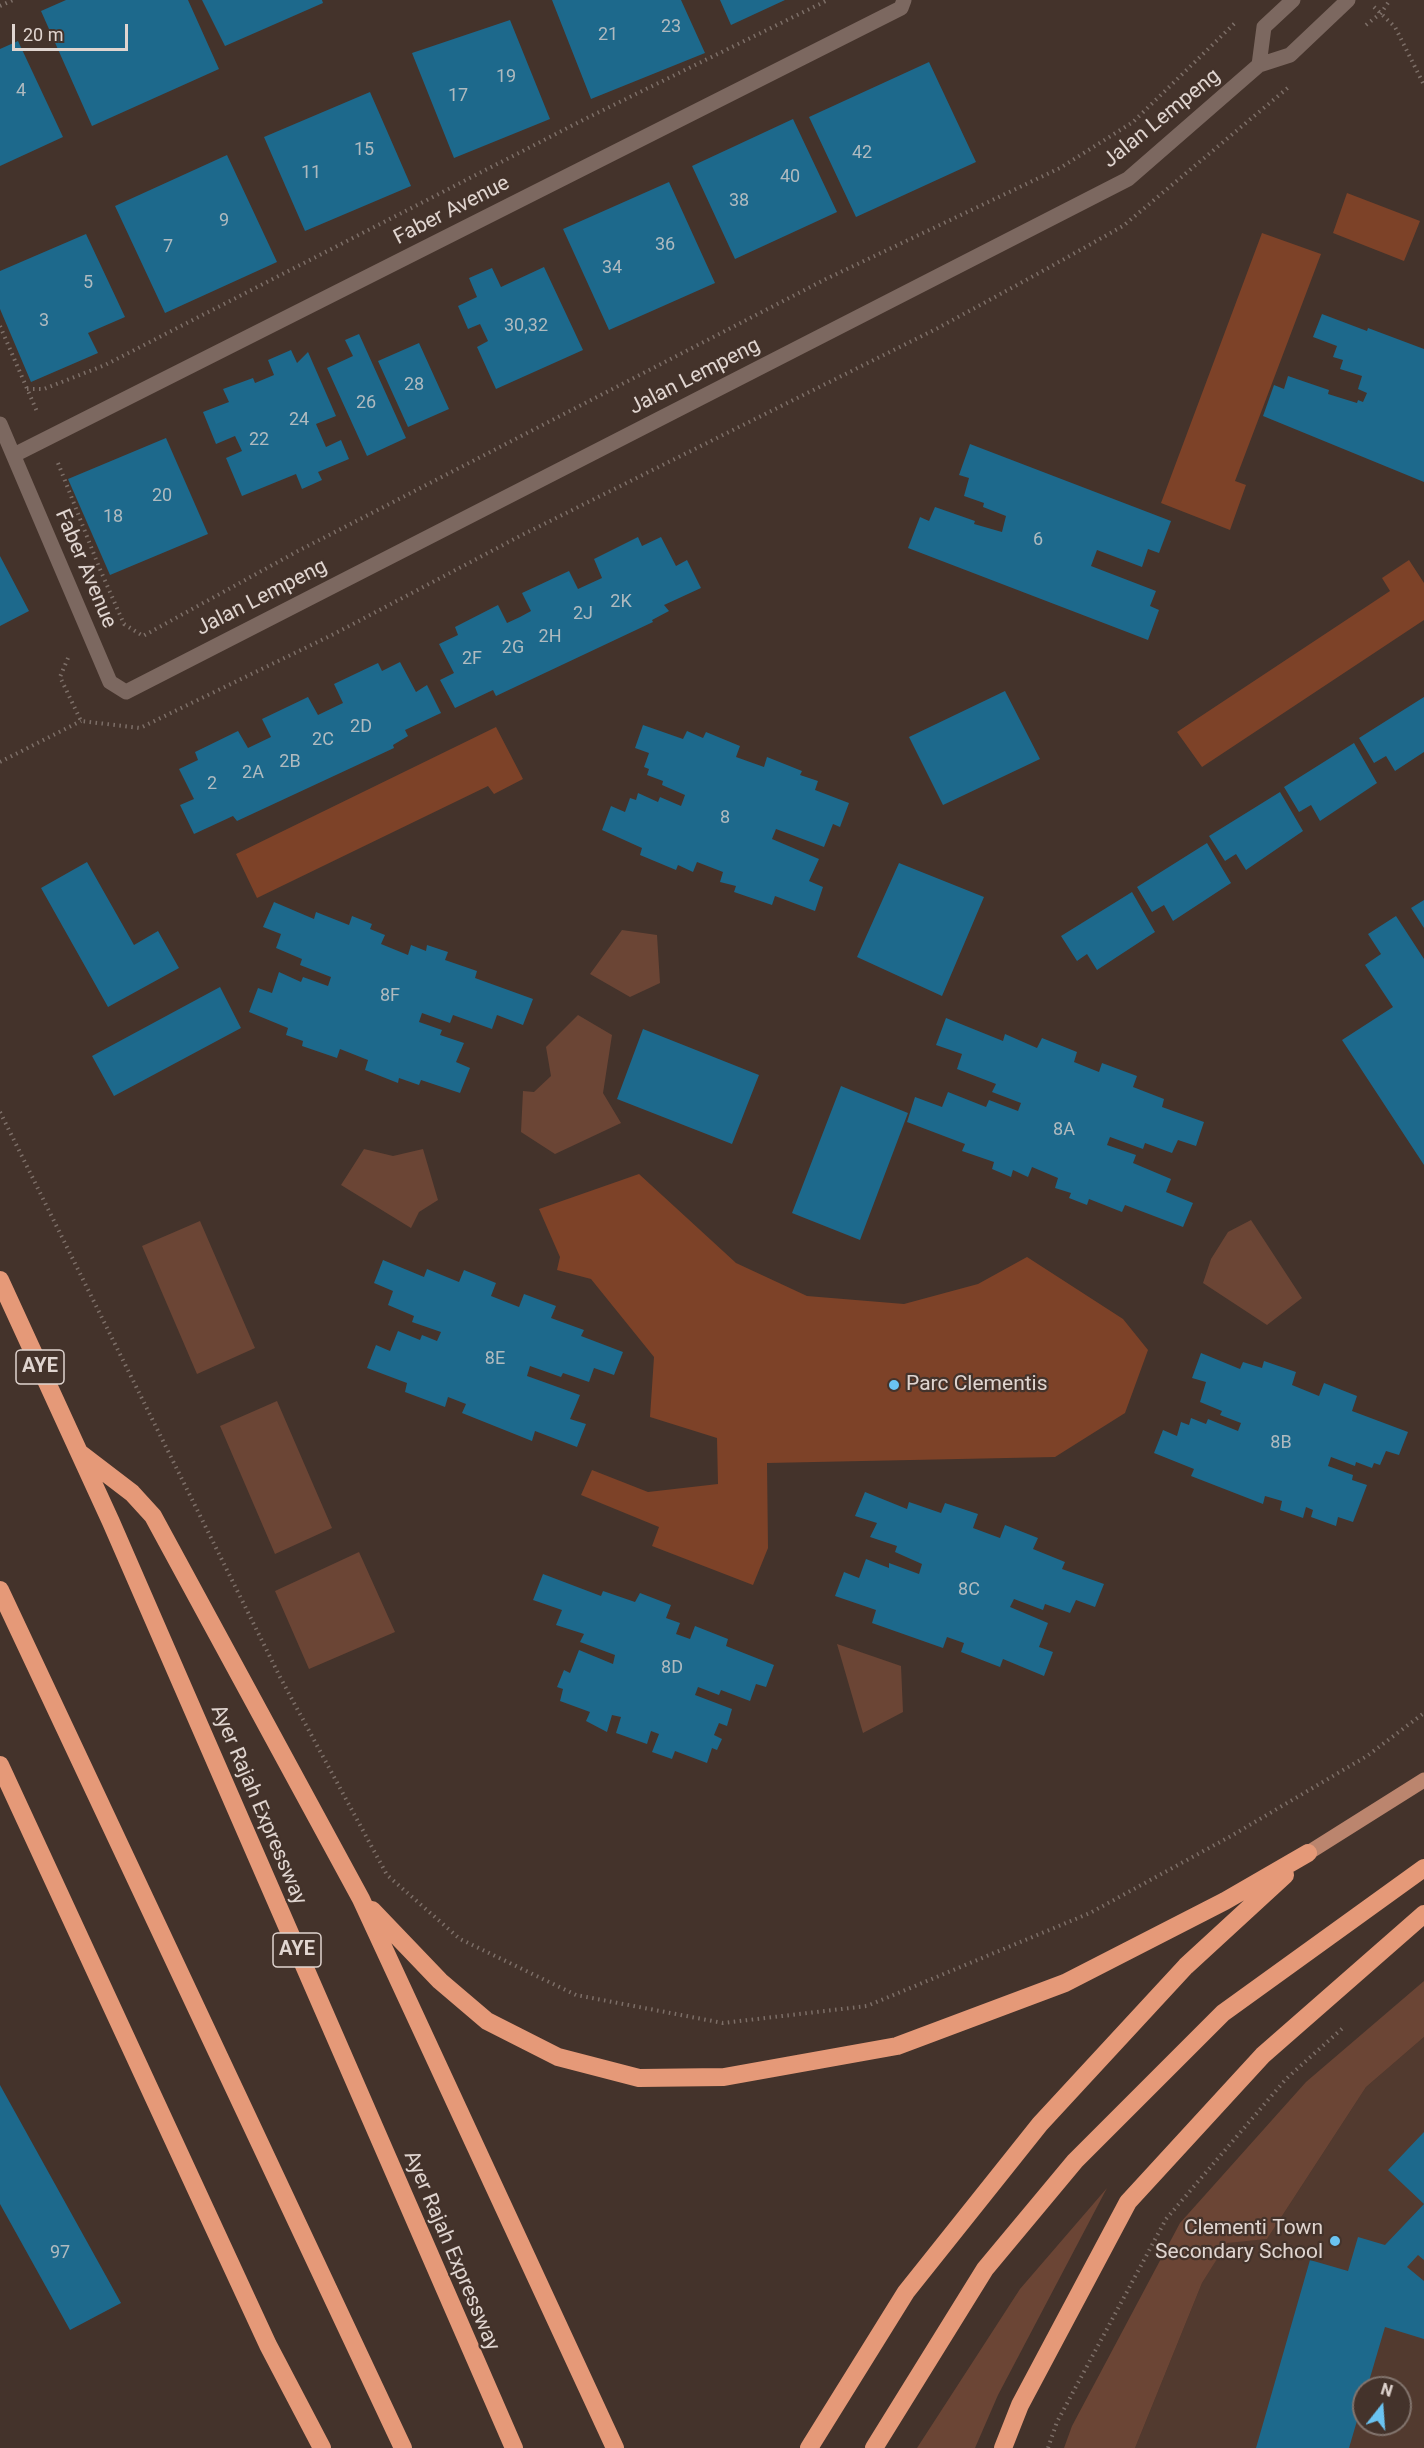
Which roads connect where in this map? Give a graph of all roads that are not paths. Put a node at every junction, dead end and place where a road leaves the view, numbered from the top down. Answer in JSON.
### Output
{"nodes":[{"id":1,"x":904,"y":0,"type":"edge"},
{"id":2,"x":1293,"y":0,"type":"edge"},
{"id":3,"x":1348,"y":0,"type":"edge"},
{"id":4,"x":1259,"y":65,"type":"junction"},
{"id":5,"x":0,"y":424,"type":"edge"},
{"id":6,"x":14,"y":455,"type":"junction"},
{"id":7,"x":126,"y":692,"type":"joint"},
{"id":8,"x":0,"y":1280,"type":"edge"},
{"id":9,"x":79,"y":1453,"type":"junction"},
{"id":10,"x":0,"y":1590,"type":"edge"},
{"id":11,"x":0,"y":1765,"type":"edge"},
{"id":12,"x":1424,"y":1780,"type":"edge"},
{"id":13,"x":1308,"y":1853,"type":"junction"},
{"id":14,"x":1424,"y":1868,"type":"edge"},
{"id":15,"x":361,"y":1899,"type":"junction"},
{"id":16,"x":1424,"y":1914,"type":"edge"},
{"id":17,"x":322,"y":2448,"type":"edge"},
{"id":18,"x":403,"y":2448,"type":"edge"},
{"id":19,"x":514,"y":2448,"type":"edge"},
{"id":20,"x":615,"y":2448,"type":"edge"},
{"id":21,"x":809,"y":2448,"type":"edge"},
{"id":22,"x":874,"y":2448,"type":"edge"},
{"id":23,"x":1003,"y":2448,"type":"edge"}],
"edges":[{"from":1,"to":6,"type":"street","name":"Faber Avenue"},
{"from":2,"to":4,"type":"street"},
{"from":3,"to":4,"type":"street","name":"Jalan Lempeng"},
{"from":4,"to":7,"type":"street","name":"Jalan Lempeng"},
{"from":5,"to":6,"type":"street","name":"Faber Avenue"},
{"from":6,"to":7,"type":"street","name":"Faber Avenue"},
{"from":8,"to":9,"type":"highway","name":"Ayer Rajah Expressway","number":"AYE"},
{"from":9,"to":15,"type":"highway"},
{"from":9,"to":19,"type":"highway","name":"Ayer Rajah Expressway","number":"AYE"},
{"from":10,"to":18,"type":"highway"},
{"from":11,"to":17,"type":"highway"},
{"from":12,"to":13,"type":"main road"},
{"from":13,"to":15,"type":"highway"},
{"from":13,"to":21,"type":"highway"},
{"from":14,"to":22,"type":"highway"},
{"from":15,"to":20,"type":"highway"},
{"from":16,"to":23,"type":"highway"}]}
